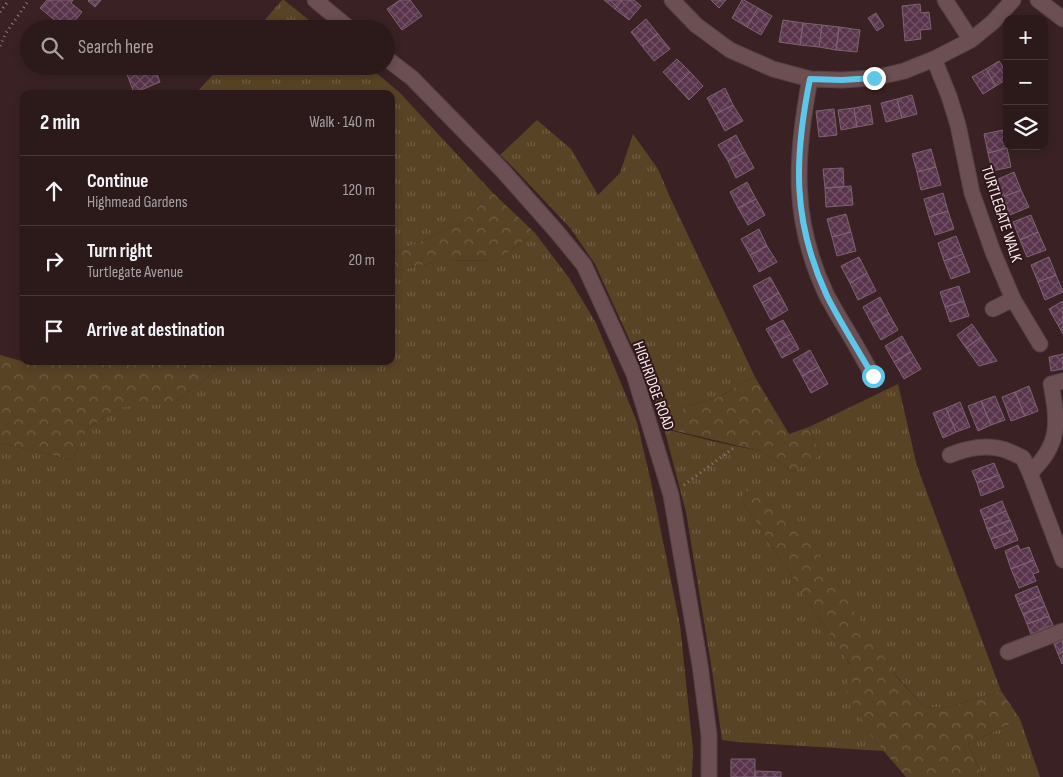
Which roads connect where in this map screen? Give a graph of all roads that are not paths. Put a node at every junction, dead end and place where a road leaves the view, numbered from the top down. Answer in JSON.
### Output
{"nodes":[{"id":1,"x":314,"y":0,"type":"edge"},
{"id":2,"x":672,"y":0,"type":"edge"},
{"id":3,"x":945,"y":0,"type":"edge"},
{"id":4,"x":1012,"y":0,"type":"edge"},
{"id":5,"x":1038,"y":0,"type":"edge"},
{"id":6,"x":1063,"y":19,"type":"edge"},
{"id":7,"x":339,"y":20,"type":"edge"},
{"id":8,"x":971,"y":40,"type":"junction"},
{"id":9,"x":934,"y":59,"type":"junction"},
{"id":10,"x":395,"y":65,"type":"edge"},
{"id":11,"x":810,"y":79,"type":"junction"},
{"id":12,"x":1013,"y":299,"type":"junction"},
{"id":13,"x":993,"y":309,"type":"dead end"},
{"id":14,"x":1040,"y":344,"type":"dead end"},
{"id":15,"x":873,"y":376,"type":"dead end"},
{"id":16,"x":1063,"y":381,"type":"edge"},
{"id":17,"x":950,"y":455,"type":"dead end"},
{"id":18,"x":1030,"y":473,"type":"junction"},
{"id":19,"x":1063,"y":560,"type":"edge"},
{"id":20,"x":1063,"y":631,"type":"edge"},
{"id":21,"x":1008,"y":652,"type":"dead end"},
{"id":22,"x":709,"y":777,"type":"edge"}],
"edges":[{"from":1,"to":7,"type":"street"},
{"from":2,"to":11,"type":"street"},
{"from":3,"to":8,"type":"street"},
{"from":4,"to":8,"type":"street"},
{"from":5,"to":6,"type":"street"},
{"from":8,"to":9,"type":"street"},
{"from":9,"to":11,"type":"street"},
{"from":9,"to":12,"type":"street","name":"TURTLEGATE WALK"},
{"from":10,"to":22,"type":"street","name":"HIGHRIDGE ROAD"},
{"from":11,"to":15,"type":"street"},
{"from":12,"to":13,"type":"street"},
{"from":12,"to":14,"type":"street","name":"TURTLEGATE WALK"},
{"from":16,"to":18,"type":"street"},
{"from":17,"to":18,"type":"street"},
{"from":18,"to":19,"type":"street"},
{"from":20,"to":21,"type":"street"}]}
